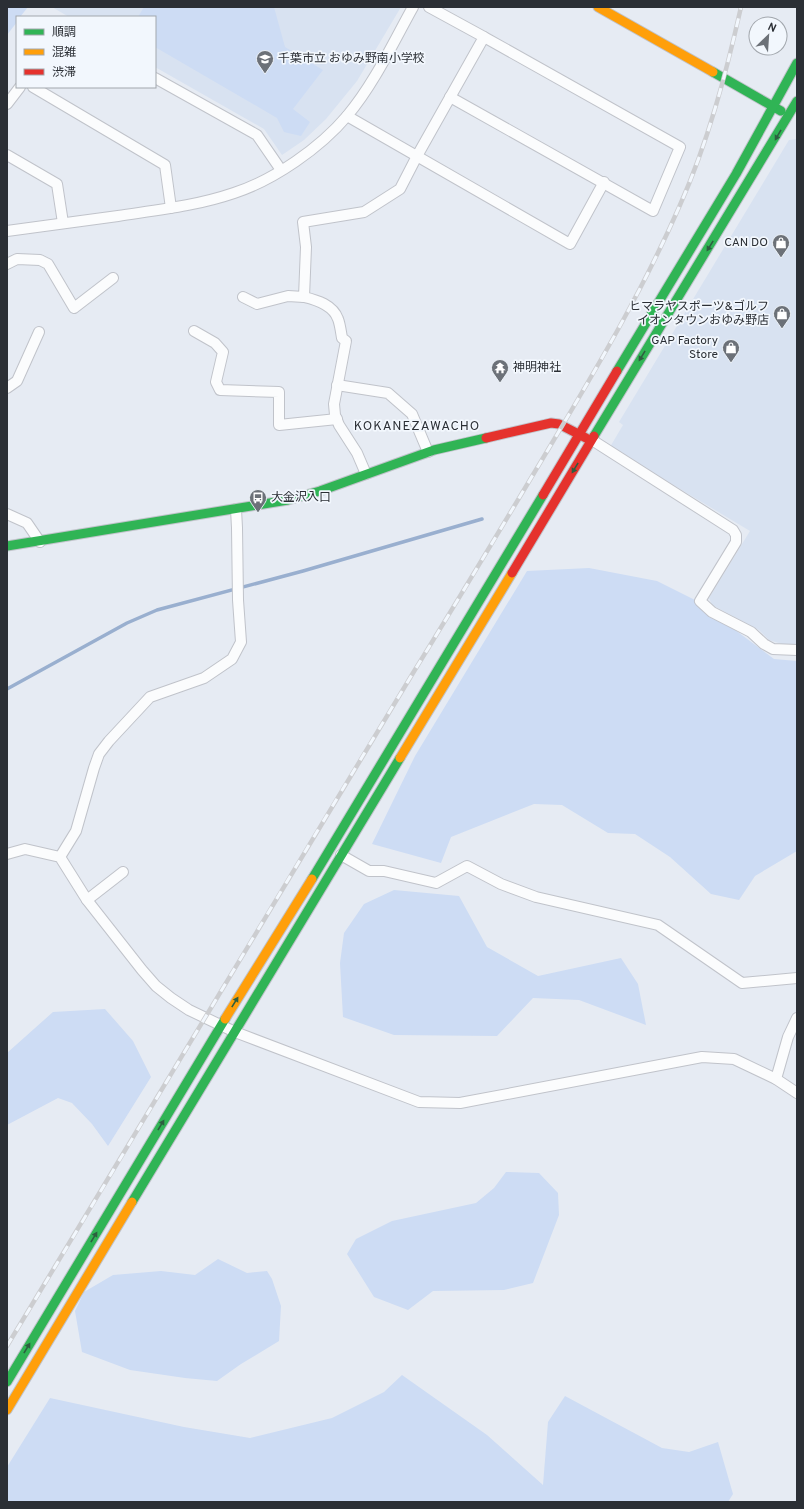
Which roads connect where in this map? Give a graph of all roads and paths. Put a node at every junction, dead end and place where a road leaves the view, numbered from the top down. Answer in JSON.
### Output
{"nodes":[{"id":1,"x":413,"y":7,"type":"edge"},
{"id":2,"x":429,"y":7,"type":"edge"},
{"id":3,"x":598,"y":7,"type":"edge"},
{"id":4,"x":484,"y":37,"type":"junction"},
{"id":5,"x":797,"y":63,"type":"edge"},
{"id":6,"x":156,"y":79,"type":"edge"},
{"id":7,"x":19,"y":88,"type":"edge"},
{"id":8,"x":35,"y":88,"type":"edge"},
{"id":9,"x":450,"y":97,"type":"junction"},
{"id":10,"x":797,"y":101,"type":"edge"},
{"id":11,"x":7,"y":104,"type":"edge"},
{"id":12,"x":774,"y":107,"type":"junction"},
{"id":13,"x":347,"y":116,"type":"junction"},
{"id":14,"x":793,"y":117,"type":"edge"},
{"id":15,"x":7,"y":154,"type":"edge"},
{"id":16,"x":417,"y":156,"type":"junction"},
{"id":17,"x":281,"y":170,"type":"junction"},
{"id":18,"x":604,"y":182,"type":"junction"},
{"id":19,"x":171,"y":208,"type":"junction"},
{"id":20,"x":63,"y":223,"type":"junction"},
{"id":21,"x":7,"y":231,"type":"edge"},
{"id":22,"x":7,"y":264,"type":"edge"},
{"id":23,"x":113,"y":278,"type":"dead end"},
{"id":24,"x":243,"y":297,"type":"dead end"},
{"id":25,"x":304,"y":297,"type":"junction"},
{"id":26,"x":194,"y":331,"type":"dead end"},
{"id":27,"x":39,"y":332,"type":"dead end"},
{"id":28,"x":337,"y":385,"type":"junction"},
{"id":29,"x":7,"y":388,"type":"edge"},
{"id":30,"x":337,"y":420,"type":"junction"},
{"id":31,"x":578,"y":434,"type":"junction"},
{"id":32,"x":592,"y":440,"type":"junction"},
{"id":33,"x":428,"y":452,"type":"junction"},
{"id":34,"x":366,"y":474,"type":"junction"},
{"id":35,"x":236,"y":509,"type":"junction"},
{"id":36,"x":7,"y":514,"type":"edge"},
{"id":37,"x":40,"y":542,"type":"junction"},
{"id":38,"x":7,"y":546,"type":"edge"},
{"id":39,"x":797,"y":650,"type":"edge"},
{"id":40,"x":7,"y":854,"type":"edge"},
{"id":41,"x":341,"y":855,"type":"junction"},
{"id":42,"x":60,"y":857,"type":"junction"},
{"id":43,"x":123,"y":872,"type":"dead end"},
{"id":44,"x":87,"y":900,"type":"junction"},
{"id":45,"x":797,"y":978,"type":"edge"},
{"id":46,"x":797,"y":1018,"type":"edge"},
{"id":47,"x":221,"y":1026,"type":"junction"},
{"id":48,"x":235,"y":1032,"type":"junction"},
{"id":49,"x":776,"y":1079,"type":"junction"},
{"id":50,"x":797,"y":1093,"type":"edge"},
{"id":51,"x":7,"y":1382,"type":"edge"},
{"id":52,"x":7,"y":1410,"type":"edge"}],
"edges":[{"from":1,"to":13,"type":"street"},
{"from":2,"to":4,"type":"street"},
{"from":3,"to":12,"type":"street"},
{"from":4,"to":9,"type":"street"},
{"from":4,"to":18,"type":"street"},
{"from":5,"to":12,"type":"street"},
{"from":6,"to":17,"type":"street"},
{"from":7,"to":11,"type":"street"},
{"from":8,"to":19,"type":"street"},
{"from":9,"to":16,"type":"street"},
{"from":9,"to":18,"type":"street"},
{"from":10,"to":14,"type":"street"},
{"from":12,"to":14,"type":"street"},
{"from":12,"to":31,"type":"street"},
{"from":13,"to":16,"type":"street"},
{"from":13,"to":17,"type":"street"},
{"from":14,"to":32,"type":"street","one_way":true},
{"from":15,"to":20,"type":"street"},
{"from":16,"to":18,"type":"street"},
{"from":16,"to":25,"type":"street"},
{"from":17,"to":19,"type":"street"},
{"from":19,"to":20,"type":"street"},
{"from":20,"to":21,"type":"street"},
{"from":22,"to":23,"type":"street"},
{"from":24,"to":25,"type":"street"},
{"from":25,"to":28,"type":"street"},
{"from":26,"to":30,"type":"street"},
{"from":27,"to":29,"type":"street"},
{"from":28,"to":30,"type":"street"},
{"from":28,"to":33,"type":"street"},
{"from":30,"to":34,"type":"street"},
{"from":31,"to":32,"type":"street"},
{"from":31,"to":33,"type":"street"},
{"from":47,"to":31,"type":"street","one_way":true},
{"from":32,"to":39,"type":"street"},
{"from":32,"to":41,"type":"street","one_way":true},
{"from":33,"to":34,"type":"street"},
{"from":34,"to":35,"type":"street"},
{"from":35,"to":37,"type":"street"},
{"from":35,"to":42,"type":"street"},
{"from":36,"to":37,"type":"street"},
{"from":37,"to":38,"type":"street"},
{"from":40,"to":42,"type":"street"},
{"from":41,"to":45,"type":"street"},
{"from":41,"to":48,"type":"street"},
{"from":42,"to":44,"type":"street"},
{"from":43,"to":44,"type":"street"},
{"from":44,"to":47,"type":"street"},
{"from":46,"to":49,"type":"street"},
{"from":47,"to":48,"type":"street"},
{"from":51,"to":47,"type":"street","one_way":true},
{"from":48,"to":49,"type":"street"},
{"from":48,"to":52,"type":"street"},
{"from":49,"to":50,"type":"street"}]}
